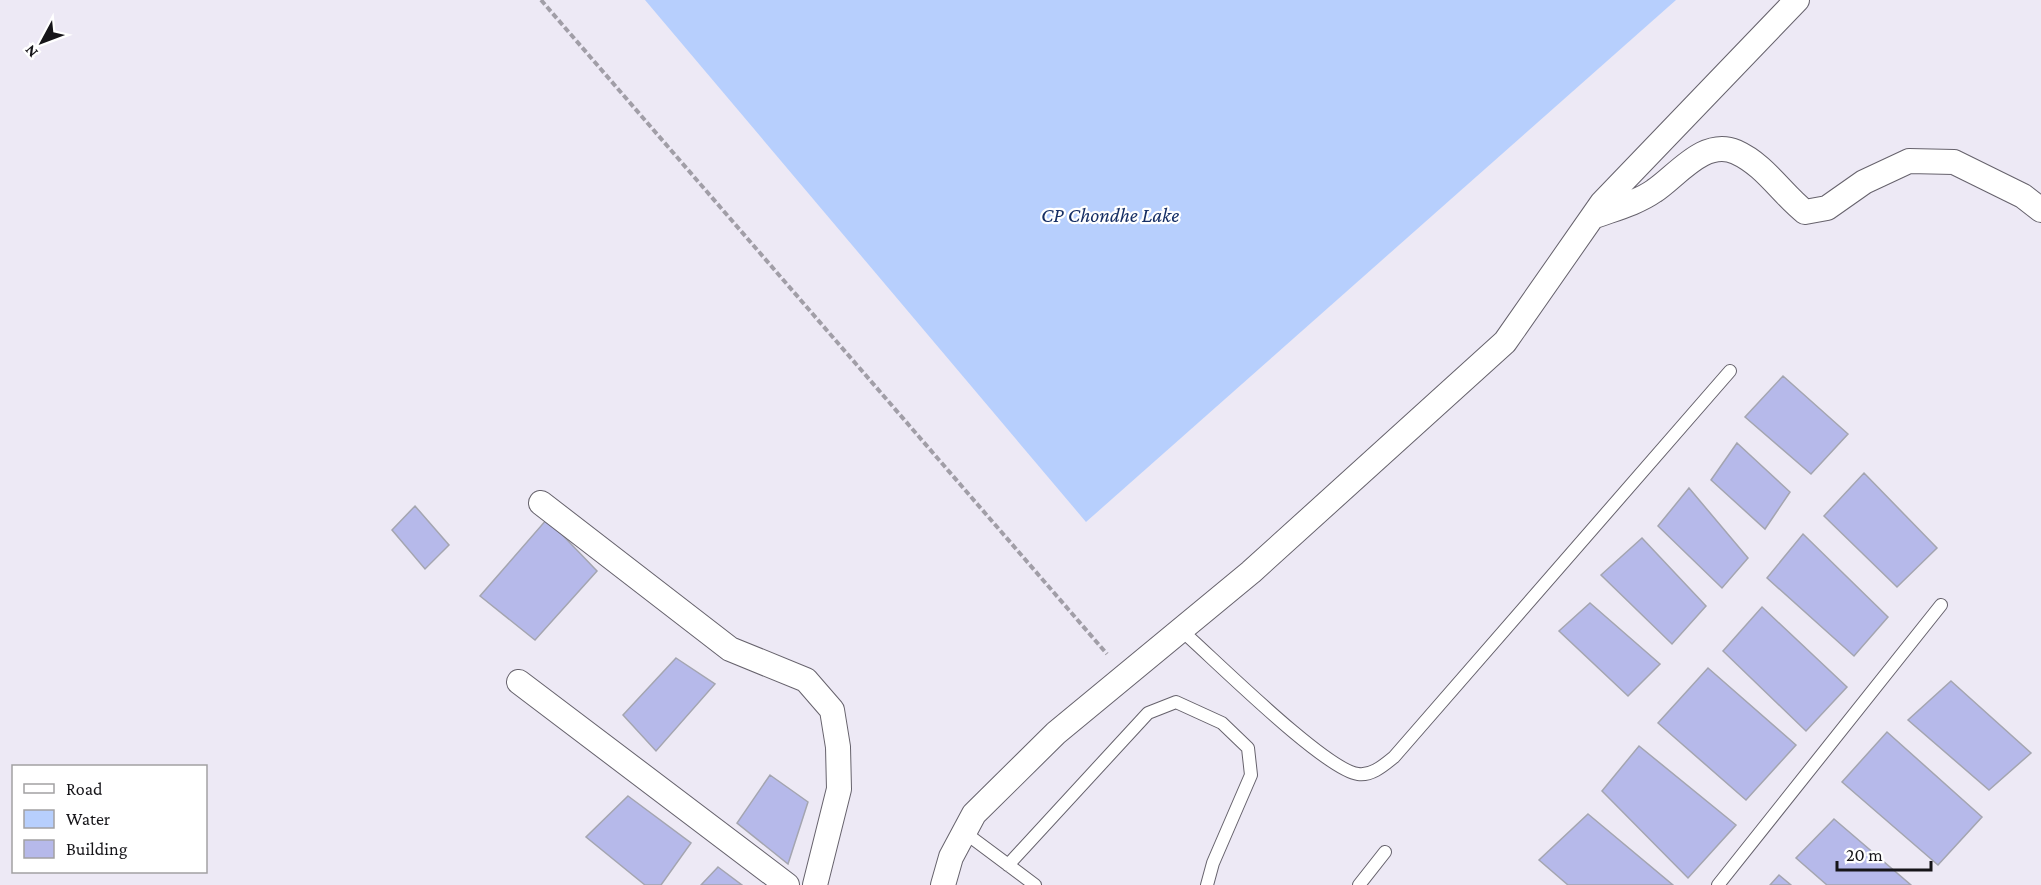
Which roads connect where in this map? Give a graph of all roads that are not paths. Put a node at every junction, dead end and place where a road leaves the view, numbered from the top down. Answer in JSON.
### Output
{"nodes":[{"id":1,"x":1797,"y":0,"type":"edge"},
{"id":2,"x":2041,"y":210,"type":"edge"},
{"id":3,"x":1593,"y":217,"type":"junction"},
{"id":4,"x":1730,"y":371,"type":"dead end"},
{"id":5,"x":540,"y":503,"type":"dead end"},
{"id":6,"x":1941,"y":605,"type":"dead end"},
{"id":7,"x":1181,"y":630,"type":"junction"},
{"id":8,"x":519,"y":682,"type":"dead end"},
{"id":9,"x":964,"y":832,"type":"junction"},
{"id":10,"x":1385,"y":852,"type":"dead end"},
{"id":11,"x":1008,"y":865,"type":"junction"},
{"id":12,"x":787,"y":885,"type":"edge"},
{"id":13,"x":815,"y":885,"type":"edge"},
{"id":14,"x":943,"y":885,"type":"edge"},
{"id":15,"x":1035,"y":885,"type":"edge"},
{"id":16,"x":1207,"y":885,"type":"edge"},
{"id":17,"x":1359,"y":885,"type":"edge"},
{"id":18,"x":1718,"y":885,"type":"edge"}],
"edges":[{"from":1,"to":3,"type":"street"},
{"from":2,"to":3,"type":"street"},
{"from":3,"to":7,"type":"street"},
{"from":4,"to":7,"type":"lane"},
{"from":5,"to":13,"type":"street"},
{"from":6,"to":18,"type":"lane"},
{"from":7,"to":9,"type":"street"},
{"from":8,"to":12,"type":"street"},
{"from":9,"to":11,"type":"lane"},
{"from":9,"to":14,"type":"street"},
{"from":10,"to":17,"type":"lane"},
{"from":11,"to":15,"type":"lane"},
{"from":11,"to":16,"type":"lane"}]}
